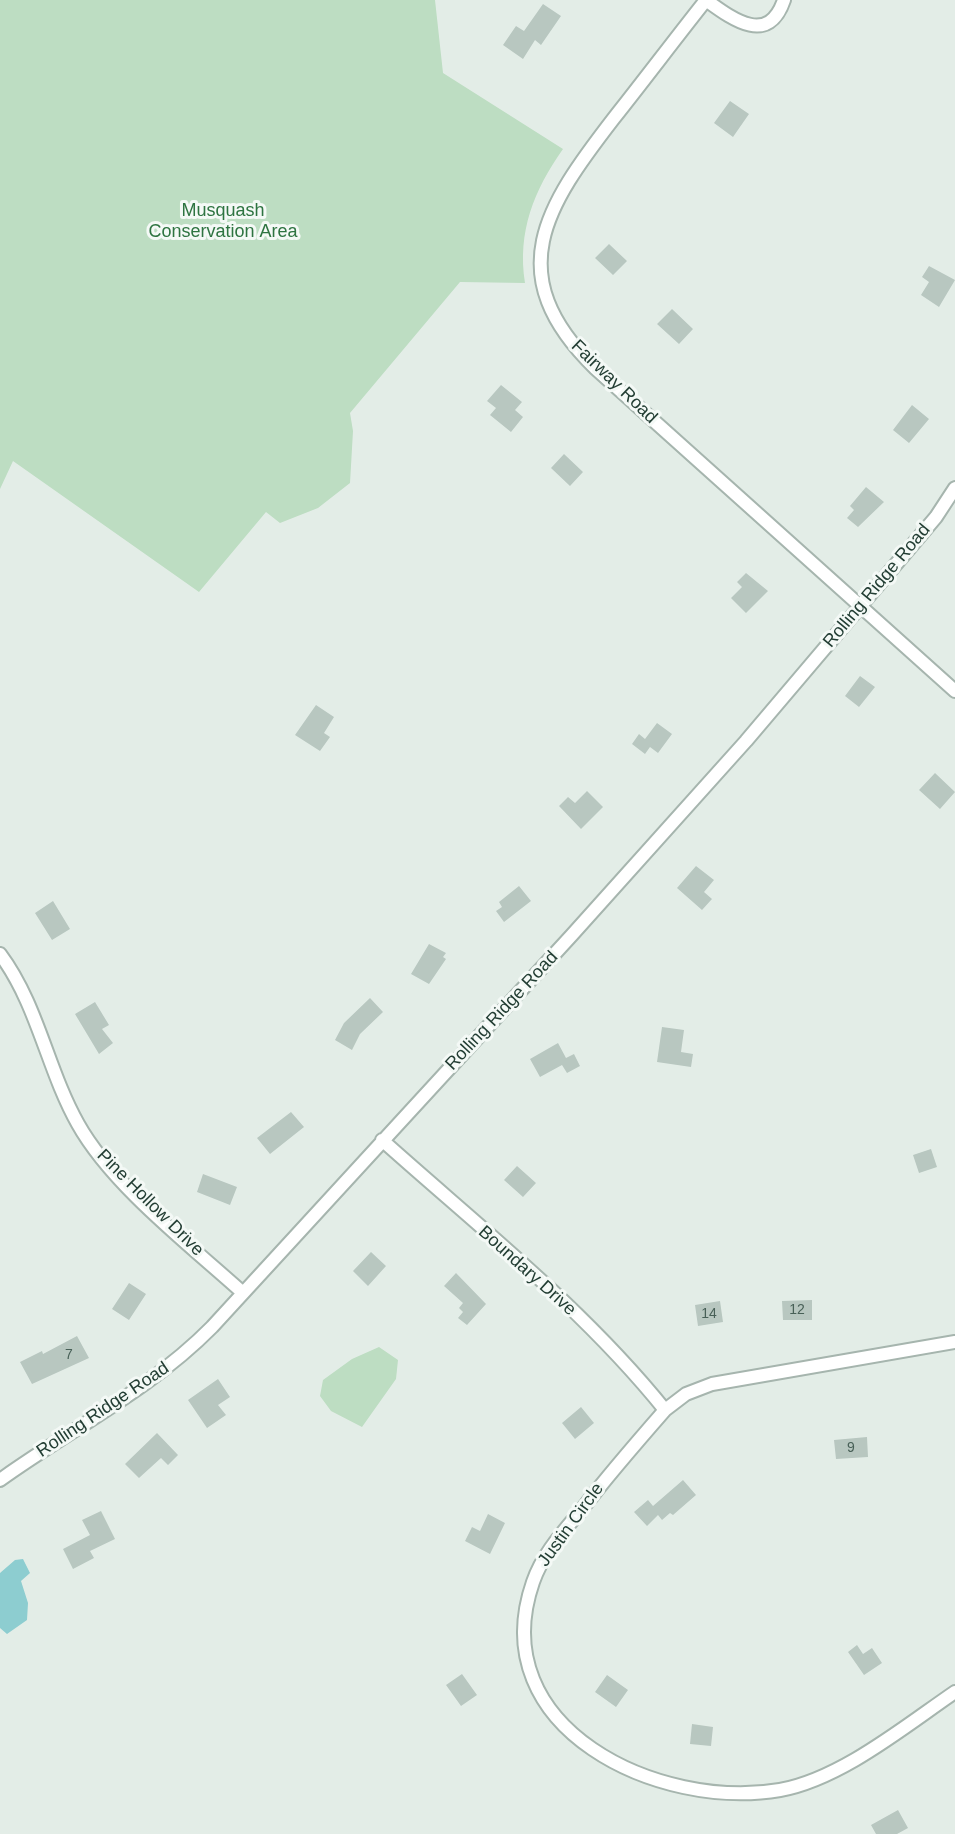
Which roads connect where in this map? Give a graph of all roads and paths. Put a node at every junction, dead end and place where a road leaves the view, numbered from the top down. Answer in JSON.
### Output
{"nodes":[{"id":1,"x":784,"y":0,"type":"edge"},
{"id":2,"x":955,"y":488,"type":"edge"},
{"id":3,"x":860,"y":605,"type":"junction"},
{"id":4,"x":955,"y":691,"type":"edge"},
{"id":5,"x":0,"y":954,"type":"edge"},
{"id":6,"x":382,"y":1140,"type":"junction"},
{"id":7,"x":242,"y":1292,"type":"junction"},
{"id":8,"x":955,"y":1342,"type":"edge"},
{"id":9,"x":665,"y":1410,"type":"junction"},
{"id":10,"x":0,"y":1480,"type":"edge"},
{"id":11,"x":955,"y":1692,"type":"edge"}],
"edges":[{"from":1,"to":3,"type":"street","name":"Fairway Road"},
{"from":2,"to":3,"type":"street","name":"Rolling Ridge Road"},
{"from":3,"to":4,"type":"street","name":"Fairway Road"},
{"from":3,"to":6,"type":"street","name":"Rolling Ridge Road"},
{"from":5,"to":7,"type":"street","name":"Pine Hollow Drive"},
{"from":6,"to":7,"type":"street","name":"Rolling Ridge Road"},
{"from":6,"to":9,"type":"street","name":"Boundary Drive"},
{"from":7,"to":10,"type":"street","name":"Rolling Ridge Road"},
{"from":8,"to":9,"type":"street","name":"Justin Circle"},
{"from":9,"to":11,"type":"street","name":"Justin Circle"}]}
